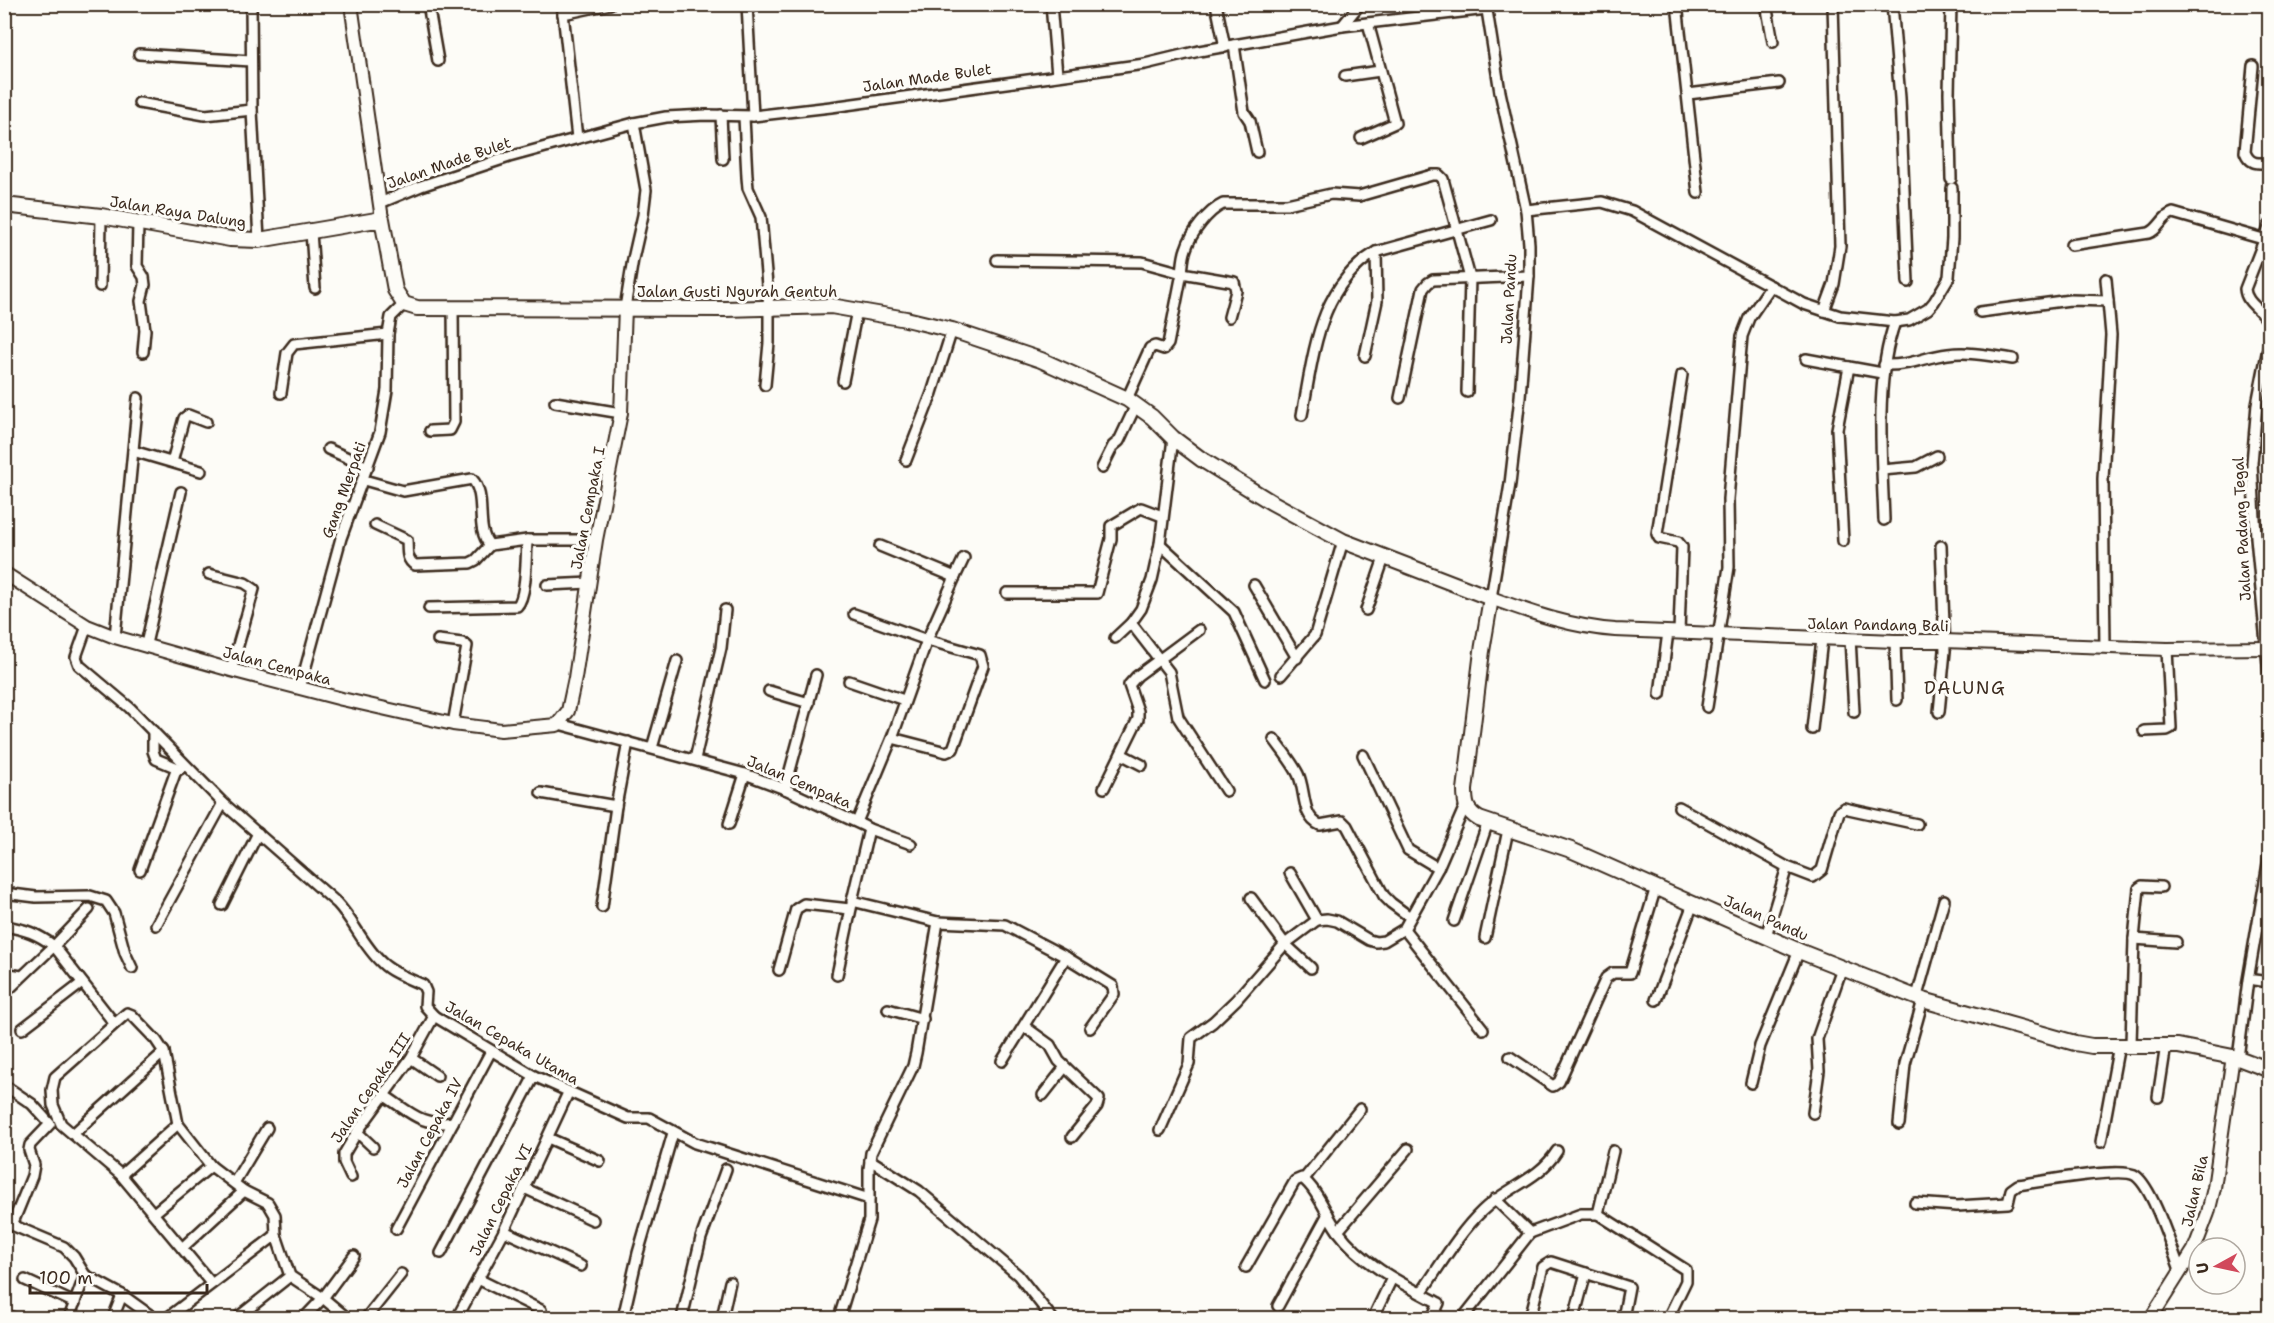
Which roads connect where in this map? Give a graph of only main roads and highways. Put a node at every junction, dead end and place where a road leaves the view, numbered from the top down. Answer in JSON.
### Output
{"nodes":[{"id":1,"x":4,"y":205,"type":"edge"},
{"id":2,"x":404,"y":304,"type":"joint"},
{"id":3,"x":1489,"y":597,"type":"joint"},
{"id":4,"x":2268,"y":1069,"type":"edge"}],
"edges":[{"from":1,"to":2,"type":"main road","name":"Jalan Raya Dalung"},
{"from":2,"to":3,"type":"main road","name":"Jalan Gusti Ngurah Gentuh"},
{"from":3,"to":4,"type":"main road","name":"Jalan Pandu"}]}
